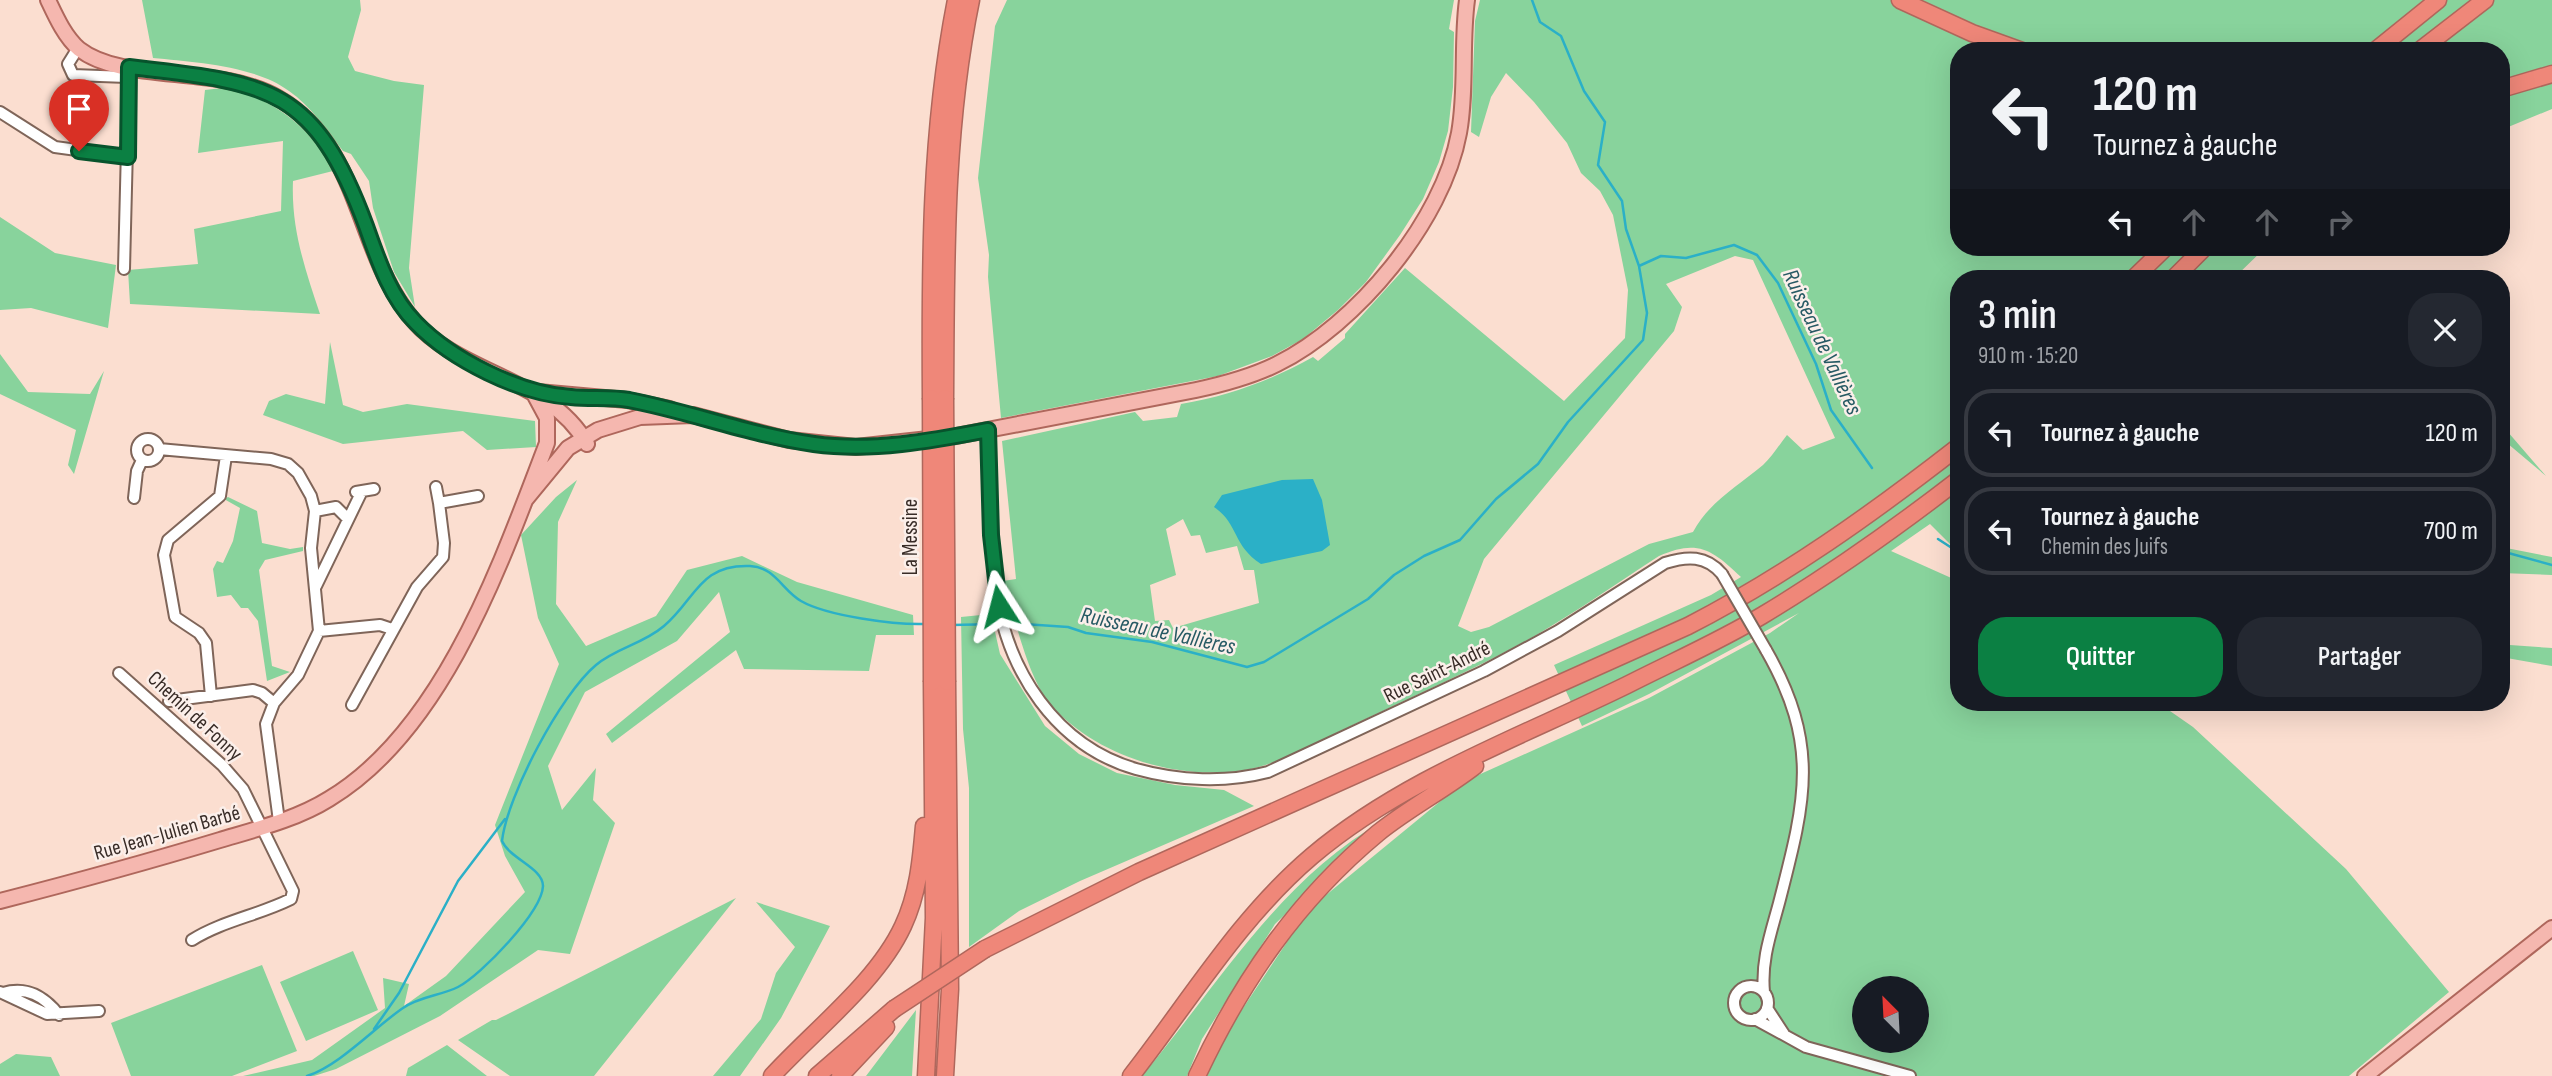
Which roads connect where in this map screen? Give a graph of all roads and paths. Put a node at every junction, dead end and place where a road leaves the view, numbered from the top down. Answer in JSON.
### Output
{"nodes":[{"id":1,"x":48,"y":0,"type":"edge"},
{"id":2,"x":956,"y":0,"type":"edge"},
{"id":3,"x":971,"y":0,"type":"edge"},
{"id":4,"x":1467,"y":0,"type":"edge"},
{"id":5,"x":1900,"y":0,"type":"edge"},
{"id":6,"x":2438,"y":0,"type":"edge"},
{"id":7,"x":2486,"y":0,"type":"edge"},
{"id":8,"x":1997,"y":42,"type":"edge"},
{"id":9,"x":2386,"y":42,"type":"edge"},
{"id":10,"x":2431,"y":42,"type":"edge"},
{"id":11,"x":78,"y":48,"type":"junction"},
{"id":12,"x":132,"y":71,"type":"junction"},
{"id":13,"x":2552,"y":74,"type":"edge"},
{"id":14,"x":2510,"y":86,"type":"edge"},
{"id":15,"x":0,"y":113,"type":"edge"},
{"id":16,"x":128,"y":157,"type":"junction"},
{"id":17,"x":2157,"y":256,"type":"edge"},
{"id":18,"x":2196,"y":256,"type":"edge"},
{"id":19,"x":124,"y":269,"type":"dead end"},
{"id":20,"x":2142,"y":270,"type":"edge"},
{"id":21,"x":2182,"y":270,"type":"edge"},
{"id":22,"x":533,"y":392,"type":"junction"},
{"id":23,"x":938,"y":398,"type":"junction"},
{"id":24,"x":693,"y":415,"type":"junction"},
{"id":25,"x":751,"y":430,"type":"junction"},
{"id":26,"x":988,"y":430,"type":"junction"},
{"id":27,"x":586,"y":442,"type":"junction"},
{"id":28,"x":159,"y":449,"type":"junction"},
{"id":29,"x":1950,"y":453,"type":"edge"},
{"id":30,"x":226,"y":456,"type":"junction"},
{"id":31,"x":142,"y":460,"type":"junction"},
{"id":32,"x":1950,"y":486,"type":"edge"},
{"id":33,"x":436,"y":487,"type":"dead end"},
{"id":34,"x":374,"y":489,"type":"dead end"},
{"id":35,"x":478,"y":496,"type":"dead end"},
{"id":36,"x":134,"y":498,"type":"dead end"},
{"id":37,"x":439,"y":503,"type":"junction"},
{"id":38,"x":524,"y":504,"type":"junction"},
{"id":39,"x":315,"y":511,"type":"junction"},
{"id":40,"x":347,"y":518,"type":"junction"},
{"id":41,"x":315,"y":588,"type":"junction"},
{"id":42,"x":392,"y":629,"type":"junction"},
{"id":43,"x":319,"y":631,"type":"junction"},
{"id":44,"x":119,"y":673,"type":"dead end"},
{"id":45,"x":940,"y":682,"type":"junction"},
{"id":46,"x":211,"y":696,"type":"junction"},
{"id":47,"x":169,"y":701,"type":"dead end"},
{"id":48,"x":274,"y":703,"type":"junction"},
{"id":49,"x":352,"y":705,"type":"dead end"},
{"id":50,"x":933,"y":747,"type":"junction"},
{"id":51,"x":1496,"y":747,"type":"junction"},
{"id":52,"x":279,"y":821,"type":"junction"},
{"id":53,"x":261,"y":827,"type":"junction"},
{"id":54,"x":0,"y":901,"type":"edge"},
{"id":55,"x":2552,"y":928,"type":"edge"},
{"id":56,"x":192,"y":940,"type":"dead end"},
{"id":57,"x":1762,"y":964,"type":"junction"},
{"id":58,"x":1745,"y":987,"type":"junction"},
{"id":59,"x":1764,"y":992,"type":"junction"},
{"id":60,"x":2,"y":993,"type":"edge"},
{"id":61,"x":1767,"y":1008,"type":"junction"},
{"id":62,"x":99,"y":1011,"type":"dead end"},
{"id":63,"x":895,"y":1014,"type":"junction"},
{"id":64,"x":1755,"y":1019,"type":"junction"},
{"id":65,"x":1785,"y":1037,"type":"junction"},
{"id":66,"x":772,"y":1076,"type":"edge"},
{"id":67,"x":817,"y":1076,"type":"edge"},
{"id":68,"x":840,"y":1076,"type":"edge"},
{"id":69,"x":926,"y":1076,"type":"edge"},
{"id":70,"x":945,"y":1076,"type":"edge"},
{"id":71,"x":1131,"y":1076,"type":"edge"},
{"id":72,"x":1197,"y":1076,"type":"edge"},
{"id":73,"x":1910,"y":1076,"type":"edge"},
{"id":74,"x":2365,"y":1076,"type":"edge"}],
"edges":[{"from":1,"to":11,"type":"main road"},
{"from":2,"to":23,"type":"highway","name":"La Messine"},
{"from":3,"to":23,"type":"highway","name":"La Messine"},
{"from":4,"to":26,"type":"main road"},
{"from":5,"to":8,"type":"highway"},
{"from":6,"to":9,"type":"highway"},
{"from":7,"to":10,"type":"highway"},
{"from":11,"to":12,"type":"main road"},
{"from":11,"to":12,"type":"street"},
{"from":12,"to":16,"type":"street"},
{"from":12,"to":22,"type":"main road"},
{"from":13,"to":14,"type":"highway"},
{"from":15,"to":16,"type":"street"},
{"from":16,"to":19,"type":"street"},
{"from":17,"to":20,"type":"highway"},
{"from":18,"to":21,"type":"highway"},
{"from":22,"to":24,"type":"main road"},
{"from":22,"to":27,"type":"main road"},
{"from":22,"to":38,"type":"main road"},
{"from":23,"to":45,"type":"highway","name":"La Messine","bridge":true},
{"from":24,"to":25,"type":"main road"},
{"from":24,"to":27,"type":"main road"},
{"from":25,"to":26,"type":"main road"},
{"from":25,"to":27,"type":"main road"},
{"from":26,"to":57,"type":"street","name":"Rue Saint-André","bridge":true},
{"from":27,"to":38,"type":"main road"},
{"from":28,"to":30,"type":"street"},
{"from":28,"to":31,"type":"street"},
{"from":28,"to":31,"type":"street"},
{"from":29,"to":63,"type":"highway","bridge":true},
{"from":30,"to":39,"type":"street"},
{"from":30,"to":46,"type":"street"},
{"from":31,"to":36,"type":"street"},
{"from":32,"to":51,"type":"highway"},
{"from":33,"to":37,"type":"street"},
{"from":34,"to":40,"type":"street"},
{"from":35,"to":37,"type":"street"},
{"from":37,"to":42,"type":"street"},
{"from":38,"to":52,"type":"main road","name":"Rue Jean-Julien Barbé"},
{"from":39,"to":40,"type":"street"},
{"from":39,"to":41,"type":"street"},
{"from":40,"to":41,"type":"street"},
{"from":41,"to":43,"type":"street"},
{"from":42,"to":43,"type":"street"},
{"from":42,"to":49,"type":"street"},
{"from":43,"to":48,"type":"street"},
{"from":44,"to":53,"type":"street","name":"Chemin de Fonny"},
{"from":45,"to":50,"type":"highway","name":"La Messine"},
{"from":45,"to":70,"type":"highway","name":"La Messine"},
{"from":46,"to":47,"type":"street"},
{"from":46,"to":48,"type":"street"},
{"from":48,"to":52,"type":"street"},
{"from":50,"to":66,"type":"highway"},
{"from":50,"to":69,"type":"highway","name":"La Messine"},
{"from":51,"to":71,"type":"highway"},
{"from":51,"to":72,"type":"highway"},
{"from":52,"to":53,"type":"main road","name":"Rue Jean-Julien Barbé"},
{"from":53,"to":54,"type":"main road","name":"Rue Jean-Julien Barbé"},
{"from":53,"to":56,"type":"street","name":"Chemin de Fonny"},
{"from":55,"to":74,"type":"main road"},
{"from":57,"to":58,"type":"street","name":"Rue Saint-André"},
{"from":57,"to":59,"type":"street","name":"Rue Saint-André"},
{"from":58,"to":59,"type":"street"},
{"from":58,"to":64,"type":"street"},
{"from":59,"to":61,"type":"street"},
{"from":60,"to":62,"type":"street"},
{"from":61,"to":64,"type":"street"},
{"from":61,"to":65,"type":"street"},
{"from":63,"to":67,"type":"highway"},
{"from":63,"to":68,"type":"highway"},
{"from":64,"to":65,"type":"street"},
{"from":65,"to":73,"type":"street"}]}
